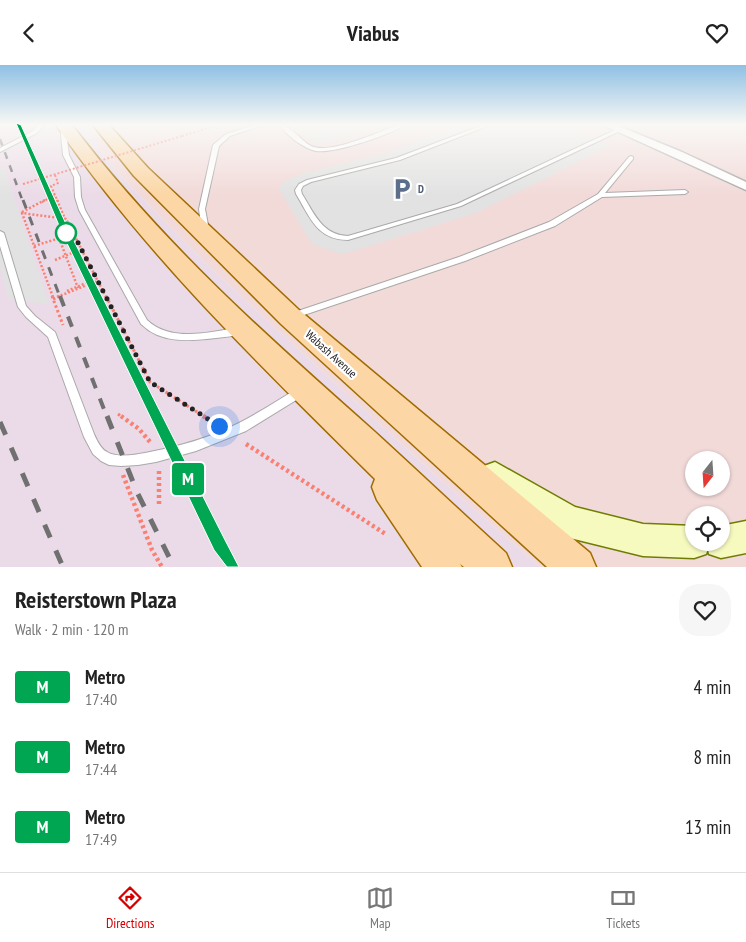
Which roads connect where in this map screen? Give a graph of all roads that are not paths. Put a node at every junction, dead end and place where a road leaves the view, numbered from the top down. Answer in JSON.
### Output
{"nodes":[{"id":1,"x":65,"y":148,"type":"edge"},
{"id":2,"x":80,"y":148,"type":"edge"},
{"id":3,"x":120,"y":148,"type":"edge"},
{"id":4,"x":215,"y":148,"type":"edge"},
{"id":5,"x":312,"y":148,"type":"edge"},
{"id":6,"x":337,"y":148,"type":"edge"},
{"id":7,"x":426,"y":148,"type":"edge"},
{"id":8,"x":580,"y":148,"type":"edge"},
{"id":9,"x":663,"y":148,"type":"edge"},
{"id":10,"x":632,"y":158,"type":"dead end"},
{"id":11,"x":746,"y":186,"type":"edge"},
{"id":12,"x":685,"y":192,"type":"dead end"},
{"id":13,"x":600,"y":195,"type":"junction"},
{"id":14,"x":0,"y":233,"type":"edge"},
{"id":15,"x":206,"y":238,"type":"junction"},
{"id":16,"x":290,"y":317,"type":"junction"},
{"id":17,"x":243,"y":331,"type":"junction"},
{"id":18,"x":304,"y":390,"type":"junction"},
{"id":19,"x":374,"y":392,"type":"junction"},
{"id":20,"x":344,"y":426,"type":"junction"},
{"id":21,"x":746,"y":537,"type":"edge"},
{"id":22,"x":730,"y":541,"type":"edge"},
{"id":23,"x":685,"y":542,"type":"edge"},
{"id":24,"x":442,"y":567,"type":"edge"},
{"id":25,"x":492,"y":567,"type":"edge"},
{"id":26,"x":576,"y":567,"type":"edge"}],
"edges":[{"from":1,"to":17,"type":"lane"},
{"from":2,"to":17,"type":"main road"},
{"from":3,"to":15,"type":"main road","name":"Wabash Avenue"},
{"from":4,"to":15,"type":"lane"},
{"from":5,"to":6,"type":"lane"},
{"from":7,"to":8,"type":"lane"},
{"from":9,"to":11,"type":"street"},
{"from":10,"to":13,"type":"lane"},
{"from":12,"to":13,"type":"lane"},
{"from":13,"to":16,"type":"lane"},
{"from":14,"to":18,"type":"lane"},
{"from":15,"to":16,"type":"main road","name":"Wabash Avenue"},
{"from":16,"to":19,"type":"main road","name":"Wabash Avenue"},
{"from":17,"to":18,"type":"main road"},
{"from":18,"to":20,"type":"main road"},
{"from":19,"to":23,"type":"main road"},
{"from":19,"to":26,"type":"main road","name":"Wabash Avenue"},
{"from":20,"to":24,"type":"main road"},
{"from":20,"to":25,"type":"main road"},
{"from":21,"to":22,"type":"main road"}]}
